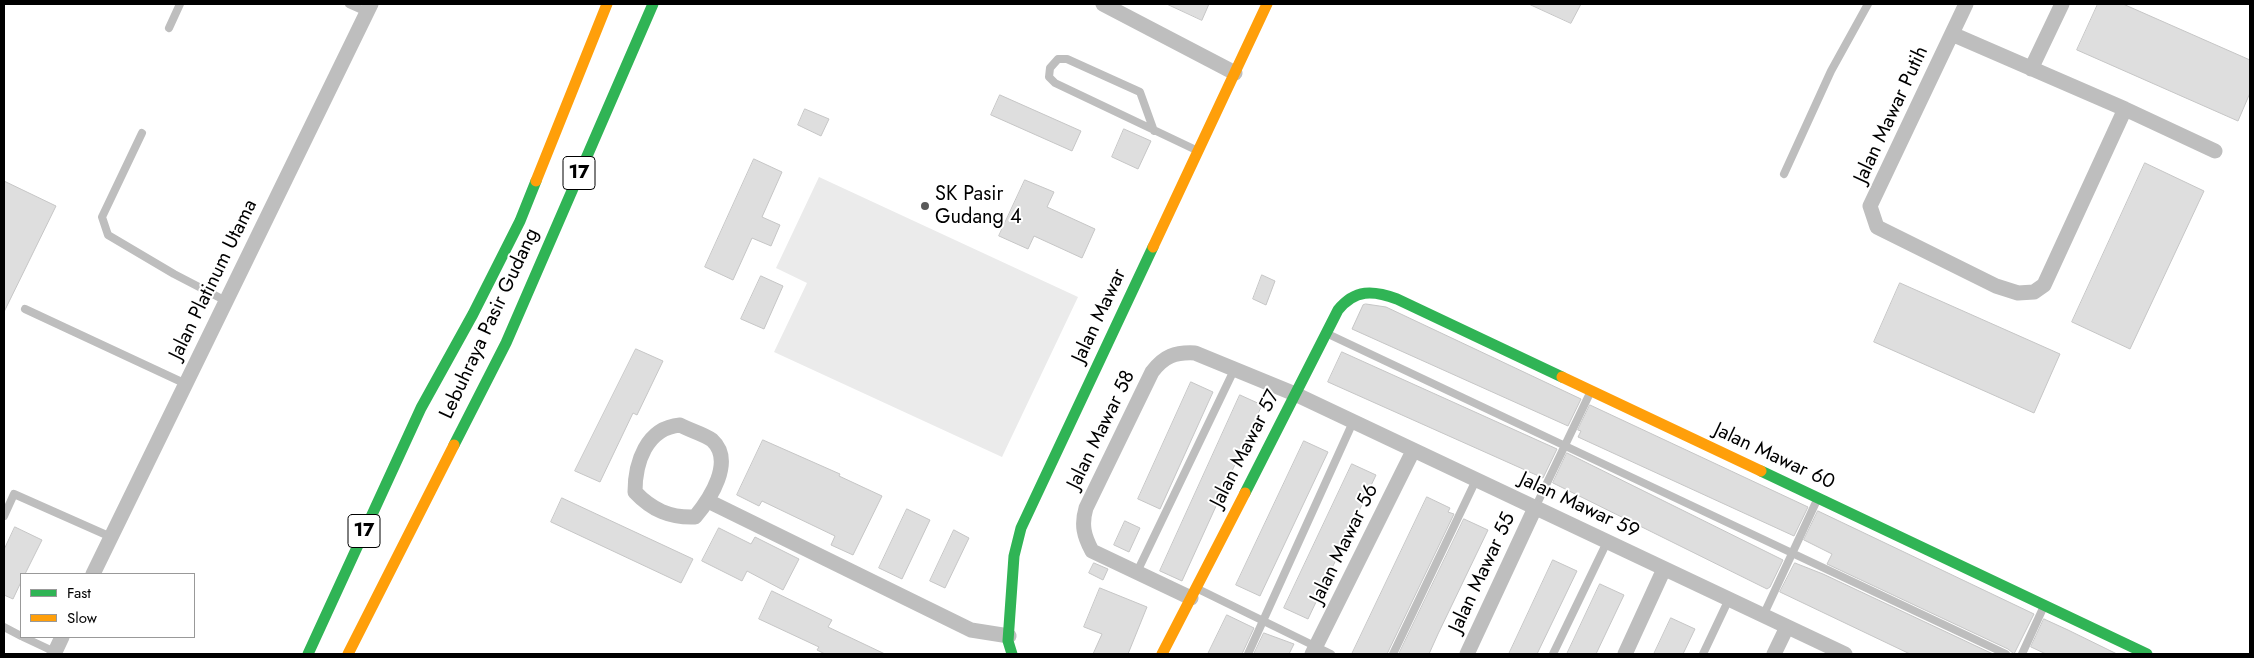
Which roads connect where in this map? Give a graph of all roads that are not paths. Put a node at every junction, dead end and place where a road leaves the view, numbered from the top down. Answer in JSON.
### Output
{"nodes":[{"id":1,"x":180,"y":4,"type":"edge"},
{"id":2,"x":349,"y":4,"type":"edge"},
{"id":3,"x":607,"y":4,"type":"edge"},
{"id":4,"x":652,"y":4,"type":"edge"},
{"id":5,"x":1103,"y":4,"type":"edge"},
{"id":6,"x":1267,"y":4,"type":"edge"},
{"id":7,"x":1868,"y":4,"type":"edge"},
{"id":8,"x":1966,"y":4,"type":"edge"},
{"id":9,"x":2062,"y":4,"type":"edge"},
{"id":10,"x":369,"y":8,"type":"edge"},
{"id":11,"x":169,"y":28,"type":"dead end"},
{"id":12,"x":1952,"y":34,"type":"junction"},
{"id":13,"x":2031,"y":68,"type":"junction"},
{"id":14,"x":1235,"y":73,"type":"junction"},
{"id":15,"x":2125,"y":109,"type":"junction"},
{"id":16,"x":1154,"y":131,"type":"junction"},
{"id":17,"x":142,"y":133,"type":"dead end"},
{"id":18,"x":1198,"y":151,"type":"junction"},
{"id":19,"x":2215,"y":151,"type":"dead end"},
{"id":20,"x":1784,"y":174,"type":"dead end"},
{"id":21,"x":1386,"y":294,"type":"joint"},
{"id":22,"x":226,"y":301,"type":"junction"},
{"id":23,"x":25,"y":309,"type":"dead end"},
{"id":24,"x":1326,"y":333,"type":"junction"},
{"id":25,"x":1235,"y":368,"type":"junction"},
{"id":26,"x":186,"y":384,"type":"junction"},
{"id":27,"x":1591,"y":391,"type":"junction"},
{"id":28,"x":1295,"y":394,"type":"junction"},
{"id":29,"x":1353,"y":422,"type":"junction"},
{"id":30,"x":1565,"y":446,"type":"junction"},
{"id":31,"x":1414,"y":450,"type":"junction"},
{"id":32,"x":1476,"y":480,"type":"junction"},
{"id":33,"x":1818,"y":498,"type":"junction"},
{"id":34,"x":708,"y":501,"type":"junction"},
{"id":35,"x":1535,"y":508,"type":"junction"},
{"id":36,"x":4,"y":516,"type":"edge"},
{"id":37,"x":111,"y":537,"type":"junction"},
{"id":38,"x":1607,"y":542,"type":"junction"},
{"id":39,"x":1792,"y":553,"type":"junction"},
{"id":40,"x":1664,"y":569,"type":"junction"},
{"id":41,"x":1137,"y":572,"type":"junction"},
{"id":42,"x":93,"y":573,"type":"edge"},
{"id":43,"x":1194,"y":593,"type":"junction"},
{"id":44,"x":1729,"y":600,"type":"junction"},
{"id":45,"x":2044,"y":606,"type":"junction"},
{"id":46,"x":1763,"y":616,"type":"junction"},
{"id":47,"x":1264,"y":621,"type":"junction"},
{"id":48,"x":4,"y":627,"type":"edge"},
{"id":49,"x":1787,"y":627,"type":"junction"},
{"id":50,"x":20,"y":635,"type":"edge"},
{"id":51,"x":1009,"y":636,"type":"junction"},
{"id":52,"x":26,"y":638,"type":"edge"},
{"id":53,"x":62,"y":638,"type":"edge"},
{"id":54,"x":1314,"y":651,"type":"edge"},
{"id":55,"x":54,"y":653,"type":"edge"},
{"id":56,"x":308,"y":654,"type":"edge"},
{"id":57,"x":348,"y":654,"type":"edge"},
{"id":58,"x":1012,"y":654,"type":"edge"},
{"id":59,"x":1162,"y":654,"type":"edge"},
{"id":60,"x":1248,"y":654,"type":"edge"},
{"id":61,"x":1331,"y":654,"type":"edge"},
{"id":62,"x":1393,"y":654,"type":"edge"},
{"id":63,"x":1467,"y":654,"type":"edge"},
{"id":64,"x":1553,"y":654,"type":"edge"},
{"id":65,"x":1625,"y":654,"type":"edge"},
{"id":66,"x":1703,"y":654,"type":"edge"},
{"id":67,"x":1774,"y":654,"type":"edge"},
{"id":68,"x":1845,"y":654,"type":"edge"},
{"id":69,"x":2006,"y":654,"type":"edge"},
{"id":70,"x":2022,"y":654,"type":"edge"},
{"id":71,"x":2147,"y":654,"type":"edge"}],
"edges":[{"from":1,"to":11,"type":"lane"},
{"from":2,"to":10,"type":"lane"},
{"from":3,"to":56,"type":"main road","name":"Lebuhraya Pasir Gudang","number":"17"},
{"from":4,"to":57,"type":"main road","name":"Lebuhraya Pasir Gudang","number":"17"},
{"from":5,"to":14,"type":"street"},
{"from":6,"to":14,"type":"main road","name":"Jalan Mawar"},
{"from":7,"to":20,"type":"lane"},
{"from":8,"to":12,"type":"street","name":"Jalan Mawar Putih"},
{"from":9,"to":13,"type":"street"},
{"from":10,"to":22,"type":"street","name":"Jalan Platinum Utama"},
{"from":12,"to":13,"type":"street"},
{"from":12,"to":15,"type":"street","name":"Jalan Mawar Putih"},
{"from":13,"to":15,"type":"street"},
{"from":14,"to":18,"type":"main road","name":"Jalan Mawar"},
{"from":15,"to":19,"type":"street"},
{"from":16,"to":16,"type":"lane"},
{"from":16,"to":18,"type":"lane"},
{"from":17,"to":22,"type":"lane"},
{"from":18,"to":51,"type":"main road","name":"Jalan Mawar"},
{"from":21,"to":24,"type":"main road","name":"Jalan Mawar 57"},
{"from":21,"to":27,"type":"main road","name":"Jalan Mawar 60"},
{"from":22,"to":26,"type":"street","name":"Jalan Platinum Utama"},
{"from":23,"to":26,"type":"lane"},
{"from":24,"to":28,"type":"main road","name":"Jalan Mawar 57"},
{"from":24,"to":30,"type":"lane"},
{"from":25,"to":28,"type":"street","name":"Jalan Mawar 58"},
{"from":25,"to":41,"type":"lane"},
{"from":25,"to":41,"type":"street","name":"Jalan Mawar 58"},
{"from":26,"to":37,"type":"street","name":"Jalan Platinum Utama"},
{"from":27,"to":30,"type":"lane"},
{"from":27,"to":33,"type":"main road","name":"Jalan Mawar 60"},
{"from":28,"to":29,"type":"street","name":"Jalan Mawar 59"},
{"from":28,"to":43,"type":"main road","name":"Jalan Mawar 57"},
{"from":29,"to":31,"type":"street","name":"Jalan Mawar 59"},
{"from":29,"to":47,"type":"lane"},
{"from":30,"to":35,"type":"lane"},
{"from":30,"to":39,"type":"lane"},
{"from":31,"to":32,"type":"street","name":"Jalan Mawar 59"},
{"from":31,"to":54,"type":"street","name":"Jalan Mawar 56"},
{"from":32,"to":35,"type":"street","name":"Jalan Mawar 59"},
{"from":32,"to":62,"type":"lane"},
{"from":33,"to":39,"type":"lane"},
{"from":33,"to":45,"type":"main road","name":"Jalan Mawar 60"},
{"from":34,"to":34,"type":"street"},
{"from":34,"to":51,"type":"street"},
{"from":35,"to":38,"type":"street","name":"Jalan Mawar 59"},
{"from":35,"to":63,"type":"street","name":"Jalan Mawar 55"},
{"from":36,"to":37,"type":"lane"},
{"from":37,"to":42,"type":"street","name":"Jalan Platinum Utama"},
{"from":38,"to":40,"type":"street","name":"Jalan Mawar 59"},
{"from":38,"to":64,"type":"lane"},
{"from":39,"to":46,"type":"lane"},
{"from":39,"to":69,"type":"lane"},
{"from":40,"to":44,"type":"street","name":"Jalan Mawar 59"},
{"from":40,"to":65,"type":"street"},
{"from":41,"to":43,"type":"street","name":"Jalan Mawar 58"},
{"from":43,"to":47,"type":"lane"},
{"from":43,"to":59,"type":"main road","name":"Jalan Mawar 57"},
{"from":44,"to":46,"type":"street","name":"Jalan Mawar 59"},
{"from":44,"to":66,"type":"lane"},
{"from":45,"to":70,"type":"lane"},
{"from":45,"to":71,"type":"main road","name":"Jalan Mawar 60"},
{"from":46,"to":49,"type":"street","name":"Jalan Mawar 59"},
{"from":47,"to":54,"type":"lane"},
{"from":47,"to":60,"type":"lane"},
{"from":48,"to":50,"type":"lane"},
{"from":49,"to":67,"type":"street"},
{"from":49,"to":68,"type":"street","name":"Jalan Mawar 59"},
{"from":51,"to":58,"type":"main road","name":"Jalan Mawar"},
{"from":52,"to":55,"type":"lane"},
{"from":53,"to":55,"type":"street"},
{"from":54,"to":61,"type":"lane"}]}
